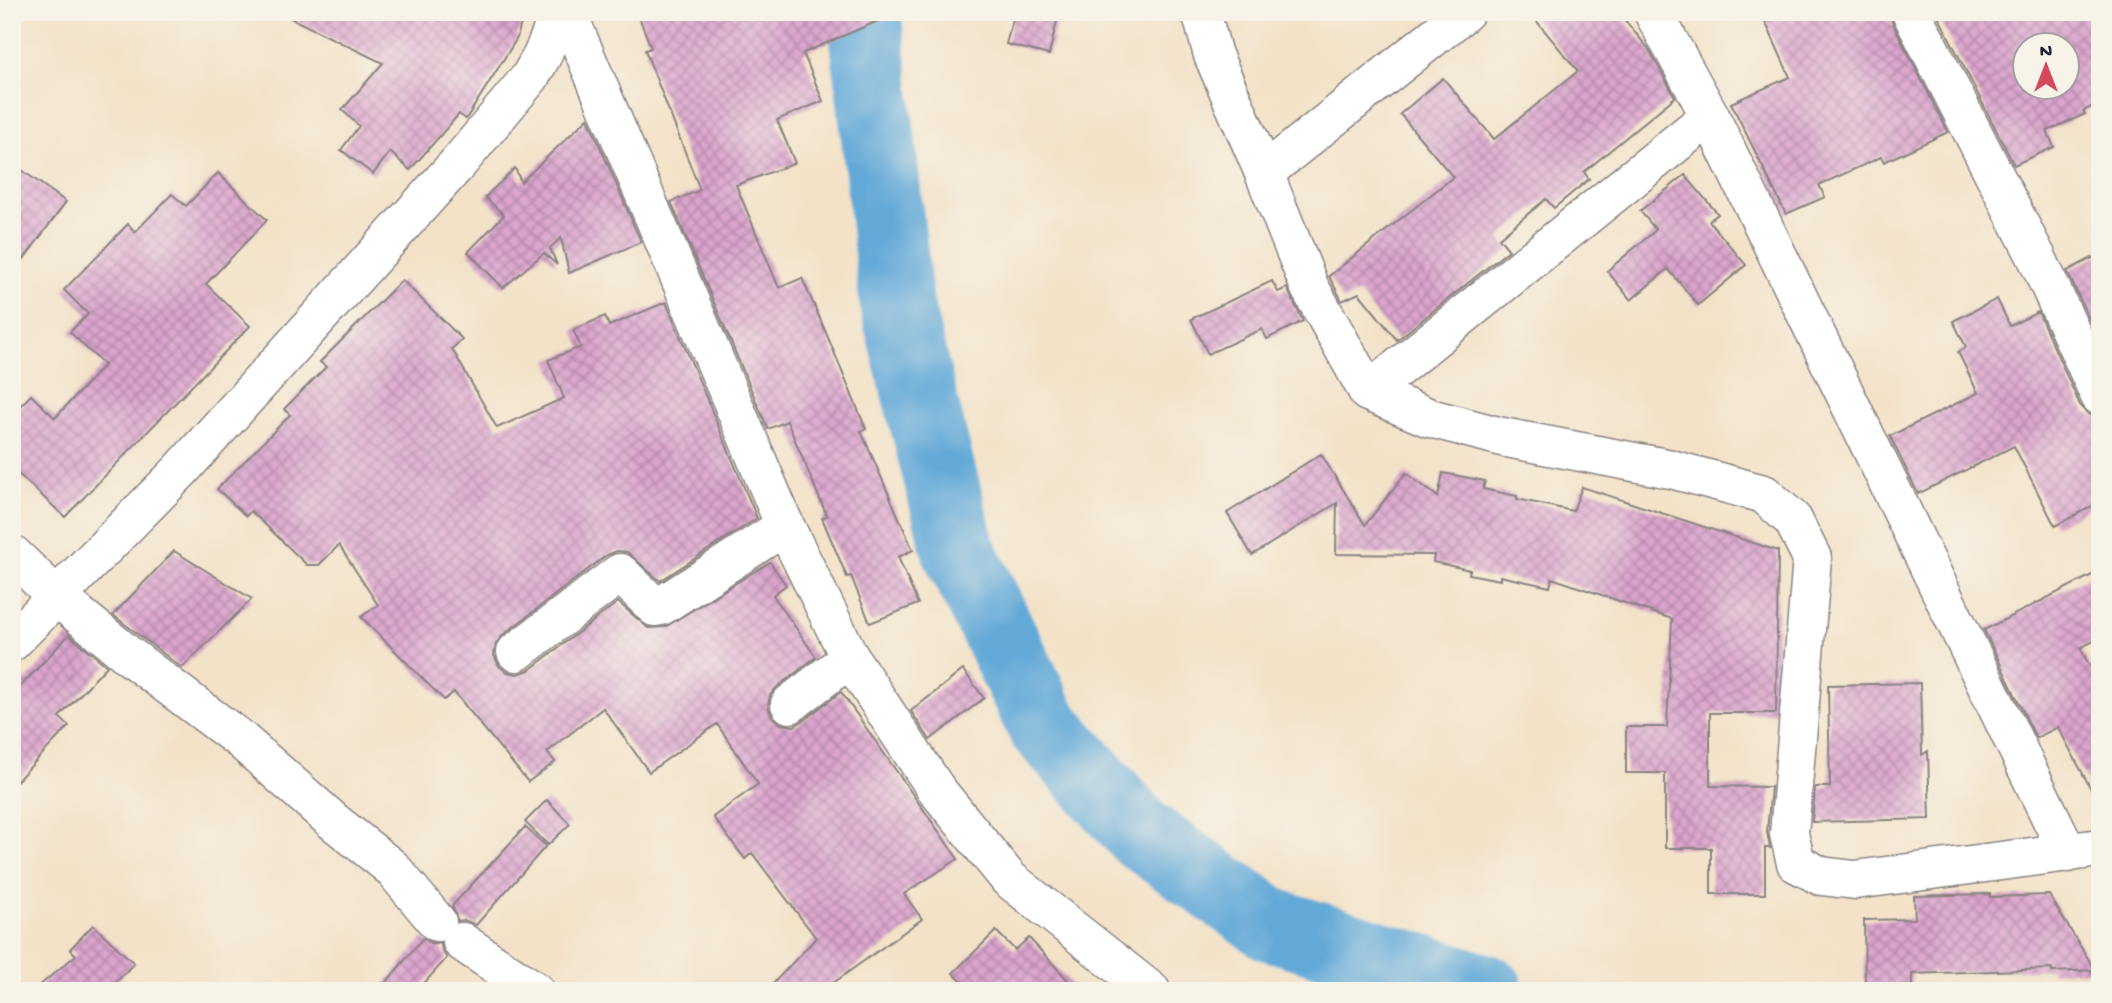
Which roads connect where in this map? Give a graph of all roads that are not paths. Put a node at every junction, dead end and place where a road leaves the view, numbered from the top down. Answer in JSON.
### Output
{"nodes":[{"id":1,"x":560,"y":12,"type":"edge"},
{"id":2,"x":567,"y":12,"type":"edge"},
{"id":3,"x":1201,"y":12,"type":"edge"},
{"id":4,"x":1465,"y":12,"type":"edge"},
{"id":5,"x":1653,"y":12,"type":"edge"},
{"id":6,"x":1912,"y":12,"type":"edge"},
{"id":7,"x":1710,"y":116,"type":"junction"},
{"id":8,"x":1264,"y":173,"type":"junction"},
{"id":9,"x":1368,"y":392,"type":"junction"},
{"id":10,"x":2100,"y":396,"type":"edge"},
{"id":11,"x":785,"y":526,"type":"junction"},
{"id":12,"x":12,"y":554,"type":"edge"},
{"id":13,"x":57,"y":597,"type":"junction"},
{"id":14,"x":12,"y":642,"type":"edge"},
{"id":15,"x":516,"y":652,"type":"dead end"},
{"id":16,"x":850,"y":658,"type":"junction"},
{"id":17,"x":790,"y":704,"type":"dead end"},
{"id":18,"x":2084,"y":850,"type":"edge"},
{"id":19,"x":535,"y":991,"type":"edge"},
{"id":20,"x":1151,"y":991,"type":"edge"}],
"edges":[{"from":1,"to":13,"type":"street"},
{"from":2,"to":11,"type":"street"},
{"from":3,"to":8,"type":"street"},
{"from":4,"to":8,"type":"street"},
{"from":5,"to":7,"type":"street"},
{"from":6,"to":10,"type":"street"},
{"from":7,"to":9,"type":"street"},
{"from":7,"to":18,"type":"street"},
{"from":8,"to":9,"type":"street"},
{"from":9,"to":18,"type":"street"},
{"from":11,"to":15,"type":"street"},
{"from":11,"to":16,"type":"street"},
{"from":12,"to":13,"type":"street"},
{"from":13,"to":14,"type":"street"},
{"from":13,"to":19,"type":"street"},
{"from":16,"to":17,"type":"street"},
{"from":16,"to":20,"type":"street"}]}
